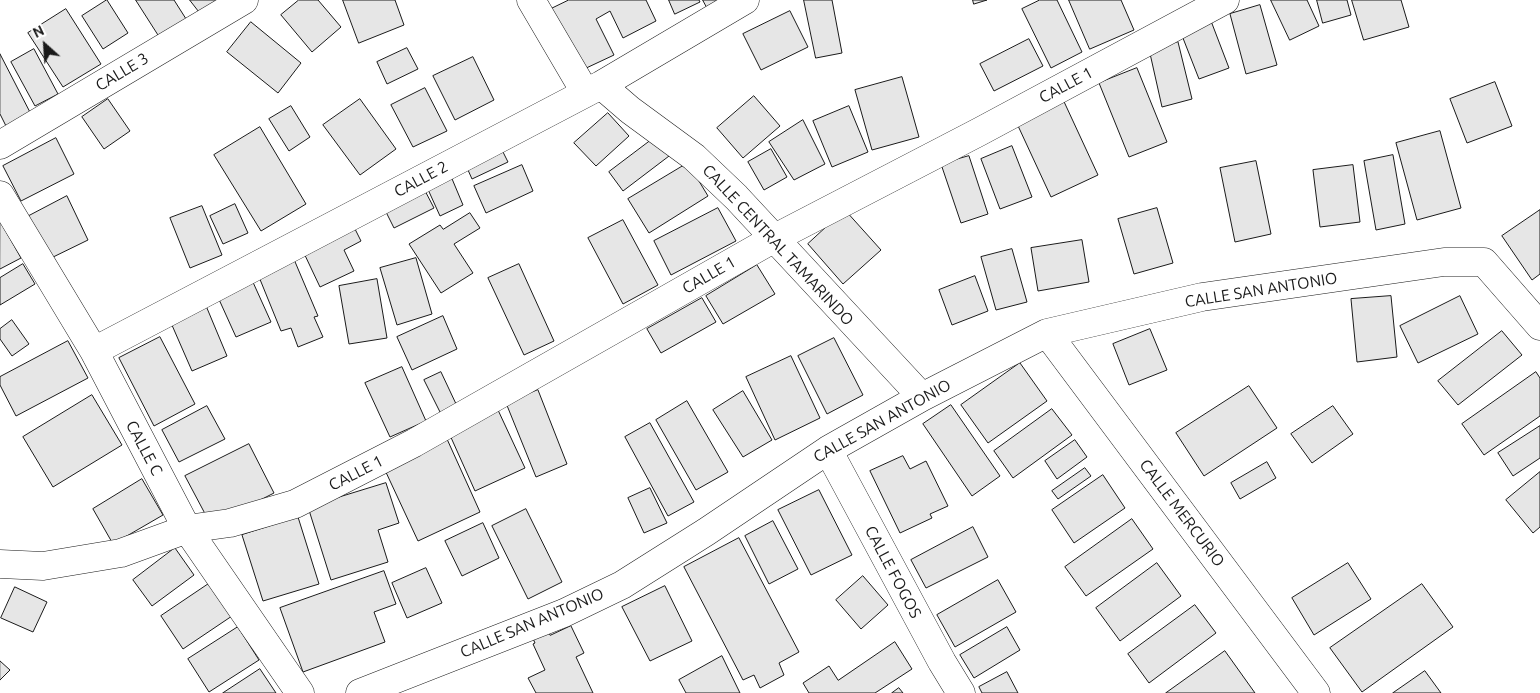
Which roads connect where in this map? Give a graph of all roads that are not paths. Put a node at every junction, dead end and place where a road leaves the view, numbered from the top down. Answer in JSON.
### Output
{"nodes":[{"id":1,"x":244,"y":0,"type":"edge"},
{"id":2,"x":531,"y":0,"type":"edge"},
{"id":3,"x":745,"y":0,"type":"edge"},
{"id":4,"x":1225,"y":0,"type":"edge"},
{"id":5,"x":593,"y":88,"type":"junction"},
{"id":6,"x":0,"y":145,"type":"edge"},
{"id":7,"x":0,"y":195,"type":"edge"},
{"id":8,"x":773,"y":239,"type":"junction"},
{"id":9,"x":1540,"y":326,"type":"edge"},
{"id":10,"x":1047,"y":333,"type":"junction"},
{"id":11,"x":94,"y":351,"type":"junction"},
{"id":12,"x":922,"y":397,"type":"junction"},
{"id":13,"x":828,"y":450,"type":"junction"},
{"id":14,"x":187,"y":529,"type":"junction"},
{"id":15,"x":0,"y":564,"type":"edge"},
{"id":16,"x":377,"y":690,"type":"edge"},
{"id":17,"x":300,"y":693,"type":"edge"},
{"id":18,"x":961,"y":693,"type":"edge"},
{"id":19,"x":1316,"y":693,"type":"edge"}],
"edges":[{"from":1,"to":6,"type":"street","name":"CALLE 3"},
{"from":2,"to":5,"type":"street","name":"CALLE CENTRAL TAMARINDO"},
{"from":3,"to":5,"type":"street","name":"CALLE 2"},
{"from":4,"to":8,"type":"street","name":"CALLE 1"},
{"from":5,"to":8,"type":"street","name":"CALLE CENTRAL TAMARINDO"},
{"from":5,"to":11,"type":"street","name":"CALLE 2"},
{"from":7,"to":11,"type":"street","name":"CALLE C"},
{"from":8,"to":12,"type":"street","name":"CALLE CENTRAL TAMARINDO"},
{"from":8,"to":14,"type":"street","name":"CALLE 1"},
{"from":9,"to":10,"type":"street","name":"CALLE SAN ANTONIO"},
{"from":10,"to":12,"type":"street","name":"CALLE SAN ANTONIO"},
{"from":10,"to":19,"type":"street","name":"CALLE MERCURIO"},
{"from":11,"to":14,"type":"street","name":"CALLE C"},
{"from":12,"to":13,"type":"street","name":"CALLE SAN ANTONIO"},
{"from":13,"to":16,"type":"street","name":"CALLE SAN ANTONIO"},
{"from":13,"to":18,"type":"street","name":"CALLE FOGOS"},
{"from":14,"to":15,"type":"street","name":"CALLE 1"},
{"from":14,"to":17,"type":"street","name":"CALLE C"}]}
